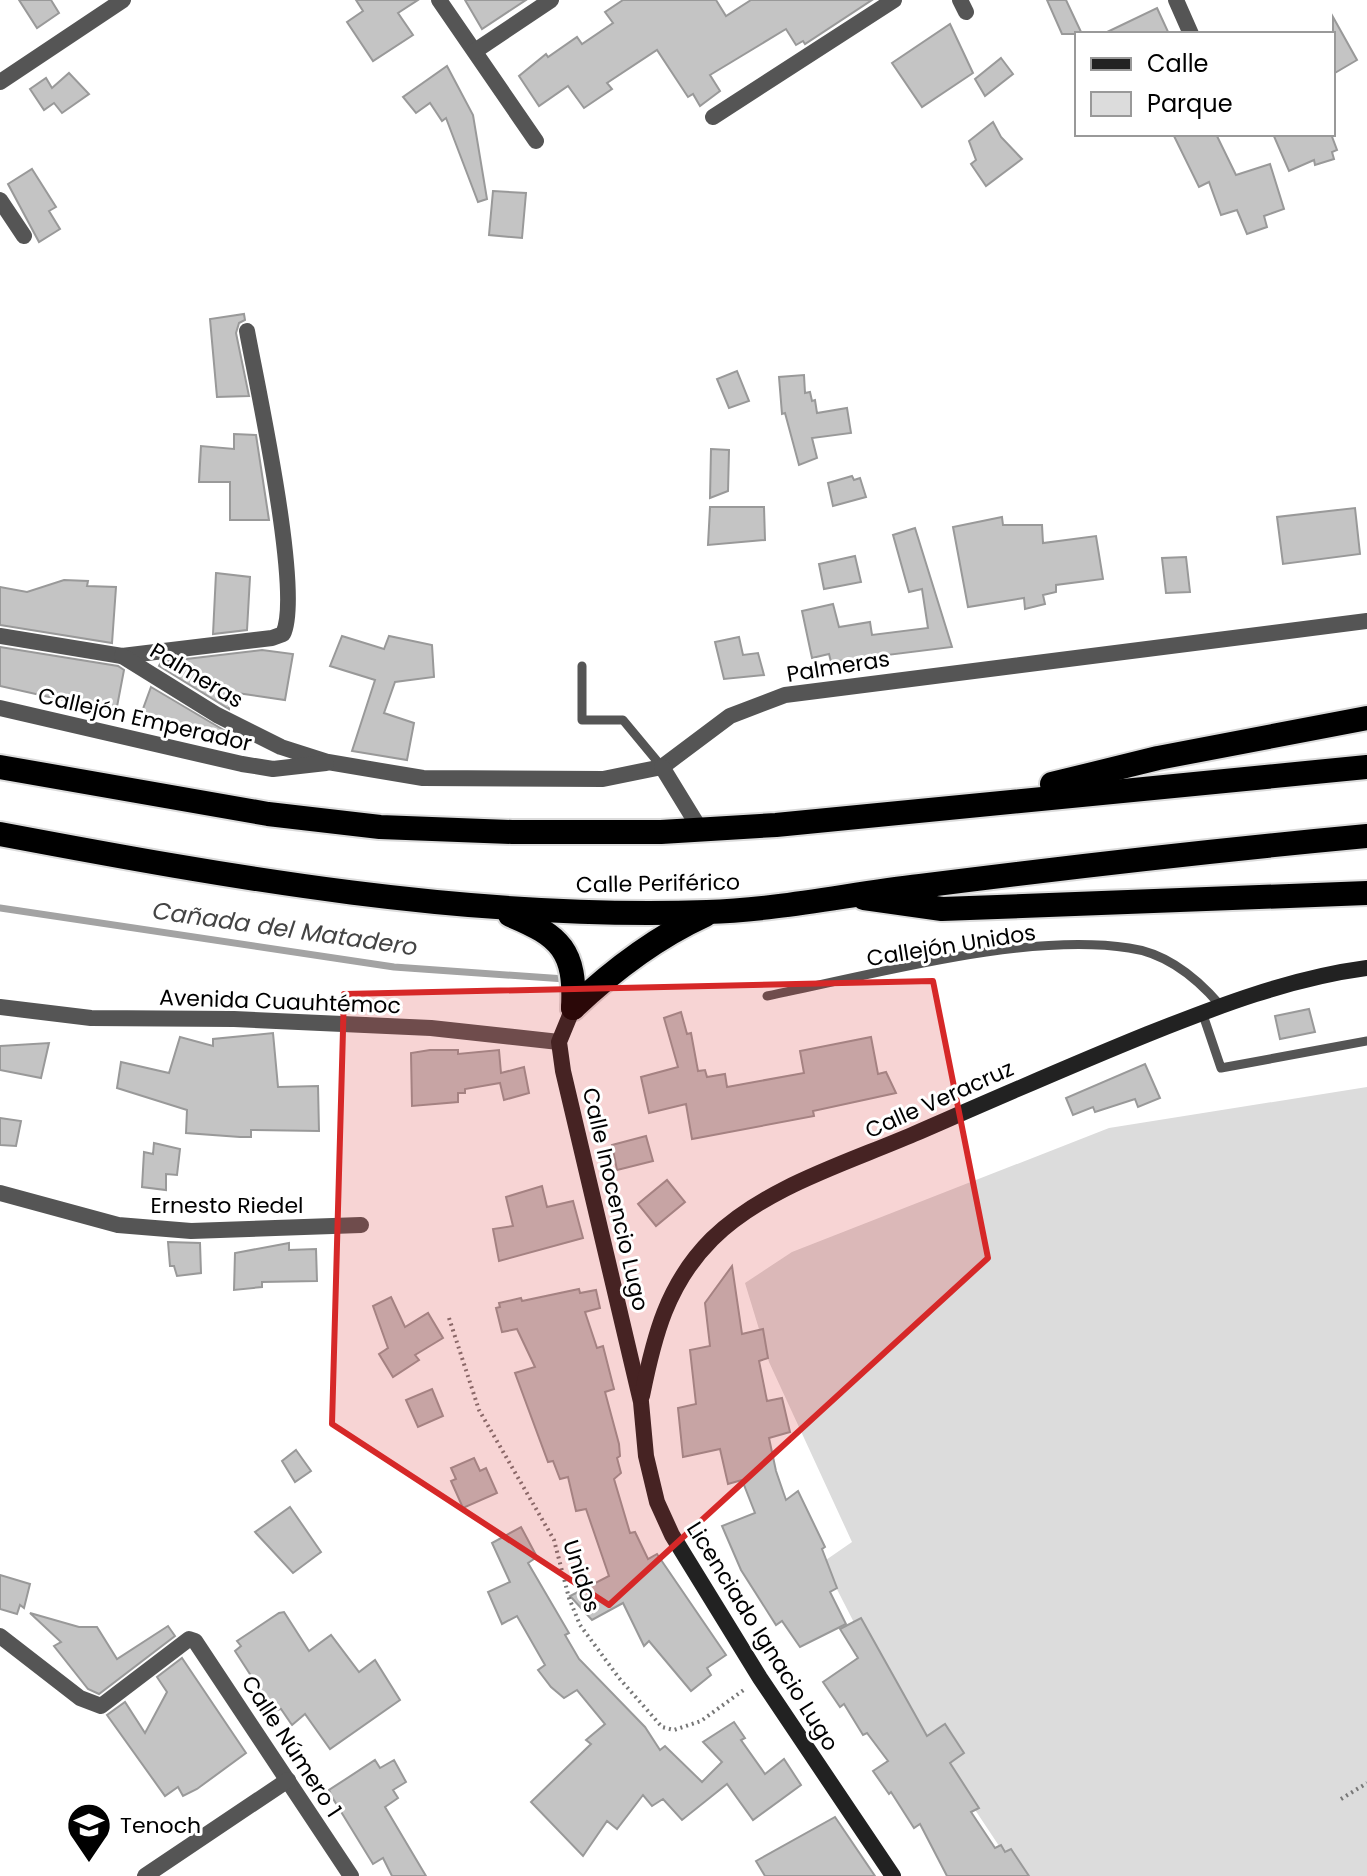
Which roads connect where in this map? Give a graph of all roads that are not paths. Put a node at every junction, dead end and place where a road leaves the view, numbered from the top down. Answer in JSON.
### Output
{"nodes":[{"id":1,"x":123,"y":0,"type":"edge"},
{"id":2,"x":439,"y":0,"type":"edge"},
{"id":3,"x":551,"y":0,"type":"edge"},
{"id":4,"x":894,"y":0,"type":"edge"},
{"id":5,"x":1176,"y":0,"type":"edge"},
{"id":6,"x":1190,"y":32,"type":"edge"},
{"id":7,"x":475,"y":51,"type":"junction"},
{"id":8,"x":0,"y":82,"type":"edge"},
{"id":9,"x":713,"y":117,"type":"dead end"},
{"id":10,"x":536,"y":141,"type":"dead end"},
{"id":11,"x":0,"y":200,"type":"edge"},
{"id":12,"x":24,"y":236,"type":"dead end"},
{"id":13,"x":247,"y":331,"type":"dead end"},
{"id":14,"x":1367,"y":621,"type":"edge"},
{"id":15,"x":0,"y":636,"type":"edge"},
{"id":16,"x":122,"y":656,"type":"junction"},
{"id":17,"x":582,"y":666,"type":"dead end"},
{"id":18,"x":0,"y":708,"type":"edge"},
{"id":19,"x":1367,"y":718,"type":"edge"},
{"id":20,"x":328,"y":762,"type":"junction"},
{"id":21,"x":0,"y":767,"type":"edge"},
{"id":22,"x":662,"y":767,"type":"junction"},
{"id":23,"x":1367,"y":767,"type":"edge"},
{"id":24,"x":955,"y":805,"type":"junction"},
{"id":25,"x":700,"y":829,"type":"junction"},
{"id":26,"x":0,"y":834,"type":"edge"},
{"id":27,"x":1367,"y":836,"type":"edge"},
{"id":28,"x":1367,"y":893,"type":"edge"},
{"id":29,"x":846,"y":895,"type":"junction"},
{"id":30,"x":487,"y":907,"type":"junction"},
{"id":31,"x":712,"y":912,"type":"junction"},
{"id":32,"x":1367,"y":968,"type":"edge"},
{"id":33,"x":767,"y":996,"type":"dead end"},
{"id":34,"x":1220,"y":1005,"type":"junction"},
{"id":35,"x":0,"y":1007,"type":"edge"},
{"id":36,"x":573,"y":1008,"type":"junction"},
{"id":37,"x":1202,"y":1012,"type":"junction"},
{"id":38,"x":1367,"y":1041,"type":"edge"},
{"id":39,"x":559,"y":1042,"type":"junction"},
{"id":40,"x":0,"y":1193,"type":"edge"},
{"id":41,"x":361,"y":1225,"type":"dead end"},
{"id":42,"x":641,"y":1402,"type":"junction"},
{"id":43,"x":0,"y":1636,"type":"edge"},
{"id":44,"x":288,"y":1780,"type":"junction"},
{"id":45,"x":145,"y":1876,"type":"edge"},
{"id":46,"x":351,"y":1876,"type":"edge"},
{"id":47,"x":893,"y":1876,"type":"edge"}],
"edges":[{"from":1,"to":8,"type":"street"},
{"from":2,"to":7,"type":"street"},
{"from":3,"to":7,"type":"street"},
{"from":4,"to":9,"type":"street"},
{"from":5,"to":6,"type":"street"},
{"from":7,"to":10,"type":"street"},
{"from":11,"to":12,"type":"street"},
{"from":13,"to":16,"type":"street","name":"Palmeras"},
{"from":14,"to":22,"type":"street","name":"Palmeras"},
{"from":15,"to":16,"type":"street","name":"Palmeras"},
{"from":16,"to":20,"type":"street","name":"Palmeras"},
{"from":17,"to":22,"type":"lane"},
{"from":18,"to":20,"type":"street","name":"Callejón Emperador"},
{"from":19,"to":24,"type":"highway"},
{"from":20,"to":22,"type":"street","name":"Palmeras"},
{"from":21,"to":25,"type":"highway"},
{"from":22,"to":25,"type":"street"},
{"from":23,"to":24,"type":"highway"},
{"from":24,"to":25,"type":"highway"},
{"from":26,"to":30,"type":"highway","name":"Calle Periférico"},
{"from":27,"to":29,"type":"highway","name":"Calle Periférico"},
{"from":28,"to":29,"type":"highway"},
{"from":29,"to":31,"type":"highway","name":"Calle Periférico"},
{"from":30,"to":31,"type":"highway","name":"Calle Periférico"},
{"from":30,"to":36,"type":"highway"},
{"from":31,"to":36,"type":"highway"},
{"from":32,"to":34,"type":"main road","name":"Calle Veracruz"},
{"from":33,"to":34,"type":"lane","name":"Callejón Unidos"},
{"from":34,"to":37,"type":"main road","name":"Calle Veracruz"},
{"from":35,"to":39,"type":"street","name":"Avenida Cuauhtémoc"},
{"from":36,"to":39,"type":"main road"},
{"from":37,"to":38,"type":"lane"},
{"from":37,"to":42,"type":"main road","name":"Calle Veracruz"},
{"from":39,"to":42,"type":"main road","name":"Calle Inocencio Lugo"},
{"from":40,"to":41,"type":"street","name":"Ernesto Riedel"},
{"from":42,"to":47,"type":"main road","name":"Licenciado Ignacio Lugo"},
{"from":43,"to":44,"type":"street","name":"Calle Número 1"},
{"from":44,"to":45,"type":"street"},
{"from":44,"to":46,"type":"street","name":"Calle Número 1"}]}
